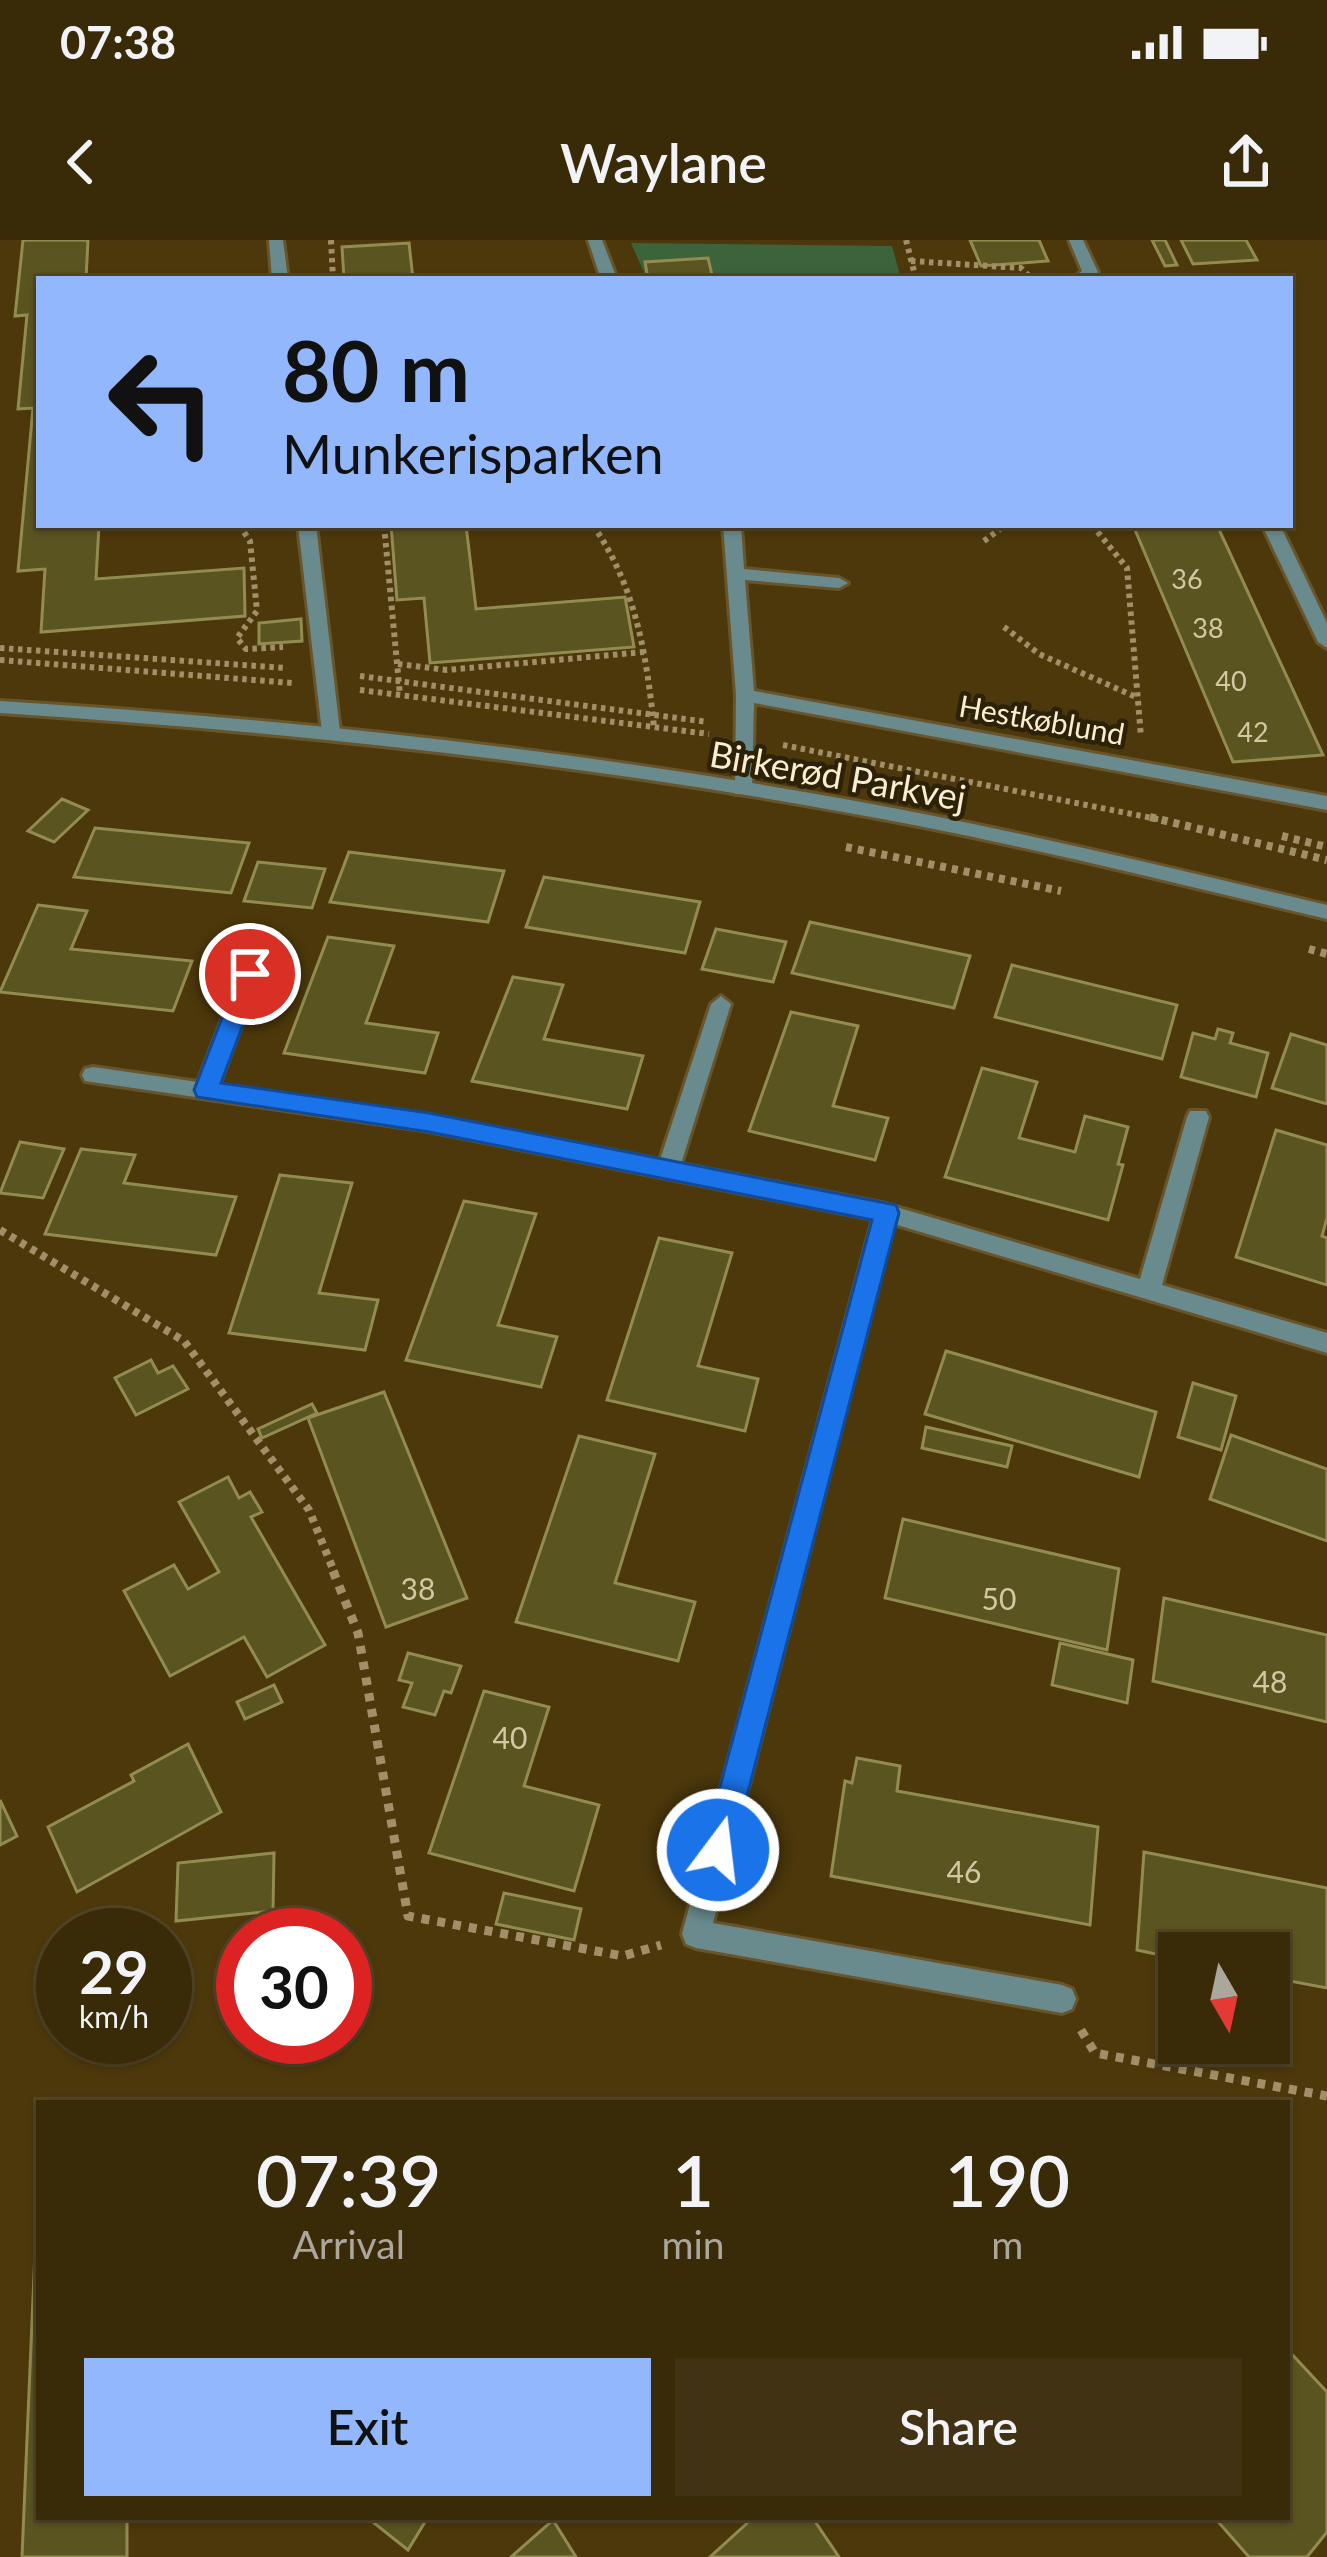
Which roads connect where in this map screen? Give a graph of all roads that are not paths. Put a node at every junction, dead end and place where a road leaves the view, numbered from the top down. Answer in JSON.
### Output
{"nodes":[{"id":1,"x":276,"y":240,"type":"edge"},
{"id":2,"x":595,"y":240,"type":"edge"},
{"id":3,"x":1076,"y":240,"type":"edge"},
{"id":4,"x":280,"y":276,"type":"edge"},
{"id":5,"x":608,"y":276,"type":"edge"},
{"id":6,"x":1084,"y":276,"type":"edge"},
{"id":7,"x":307,"y":528,"type":"edge"},
{"id":8,"x":733,"y":528,"type":"edge"},
{"id":9,"x":1272,"y":528,"type":"edge"},
{"id":10,"x":739,"y":574,"type":"junction"},
{"id":11,"x":839,"y":584,"type":"dead end"},
{"id":12,"x":1327,"y":642,"type":"edge"},
{"id":13,"x":746,"y":695,"type":"junction"},
{"id":14,"x":0,"y":707,"type":"edge"},
{"id":15,"x":331,"y":732,"type":"junction"},
{"id":16,"x":742,"y":789,"type":"junction"},
{"id":17,"x":1327,"y":802,"type":"edge"},
{"id":18,"x":1327,"y":913,"type":"edge"},
{"id":19,"x":265,"y":935,"type":"dead end"},
{"id":20,"x":721,"y":1004,"type":"dead end"},
{"id":21,"x":93,"y":1075,"type":"dead end"},
{"id":22,"x":206,"y":1090,"type":"junction"},
{"id":23,"x":1198,"y":1117,"type":"dead end"},
{"id":24,"x":668,"y":1171,"type":"junction"},
{"id":25,"x":886,"y":1213,"type":"junction"},
{"id":26,"x":1149,"y":1288,"type":"junction"},
{"id":27,"x":1327,"y":1343,"type":"edge"},
{"id":28,"x":1062,"y":1999,"type":"road end"}],
"edges":[{"from":1,"to":4,"type":"street"},
{"from":2,"to":5,"type":"street"},
{"from":3,"to":6,"type":"street"},
{"from":7,"to":15,"type":"street"},
{"from":8,"to":10,"type":"street"},
{"from":9,"to":12,"type":"street"},
{"from":10,"to":11,"type":"street"},
{"from":10,"to":13,"type":"street"},
{"from":13,"to":16,"type":"street"},
{"from":13,"to":17,"type":"street","name":"Hestkøblund"},
{"from":14,"to":15,"type":"street","name":"Birkerød Parkvej"},
{"from":15,"to":16,"type":"street","name":"Birkerød Parkvej"},
{"from":16,"to":18,"type":"street","name":"Birkerød Parkvej"},
{"from":19,"to":22,"type":"street"},
{"from":20,"to":24,"type":"street"},
{"from":21,"to":22,"type":"street"},
{"from":22,"to":24,"type":"street"},
{"from":23,"to":26,"type":"street"},
{"from":24,"to":25,"type":"street"},
{"from":25,"to":26,"type":"street"},
{"from":25,"to":28,"type":"street"},
{"from":26,"to":27,"type":"street"}]}
